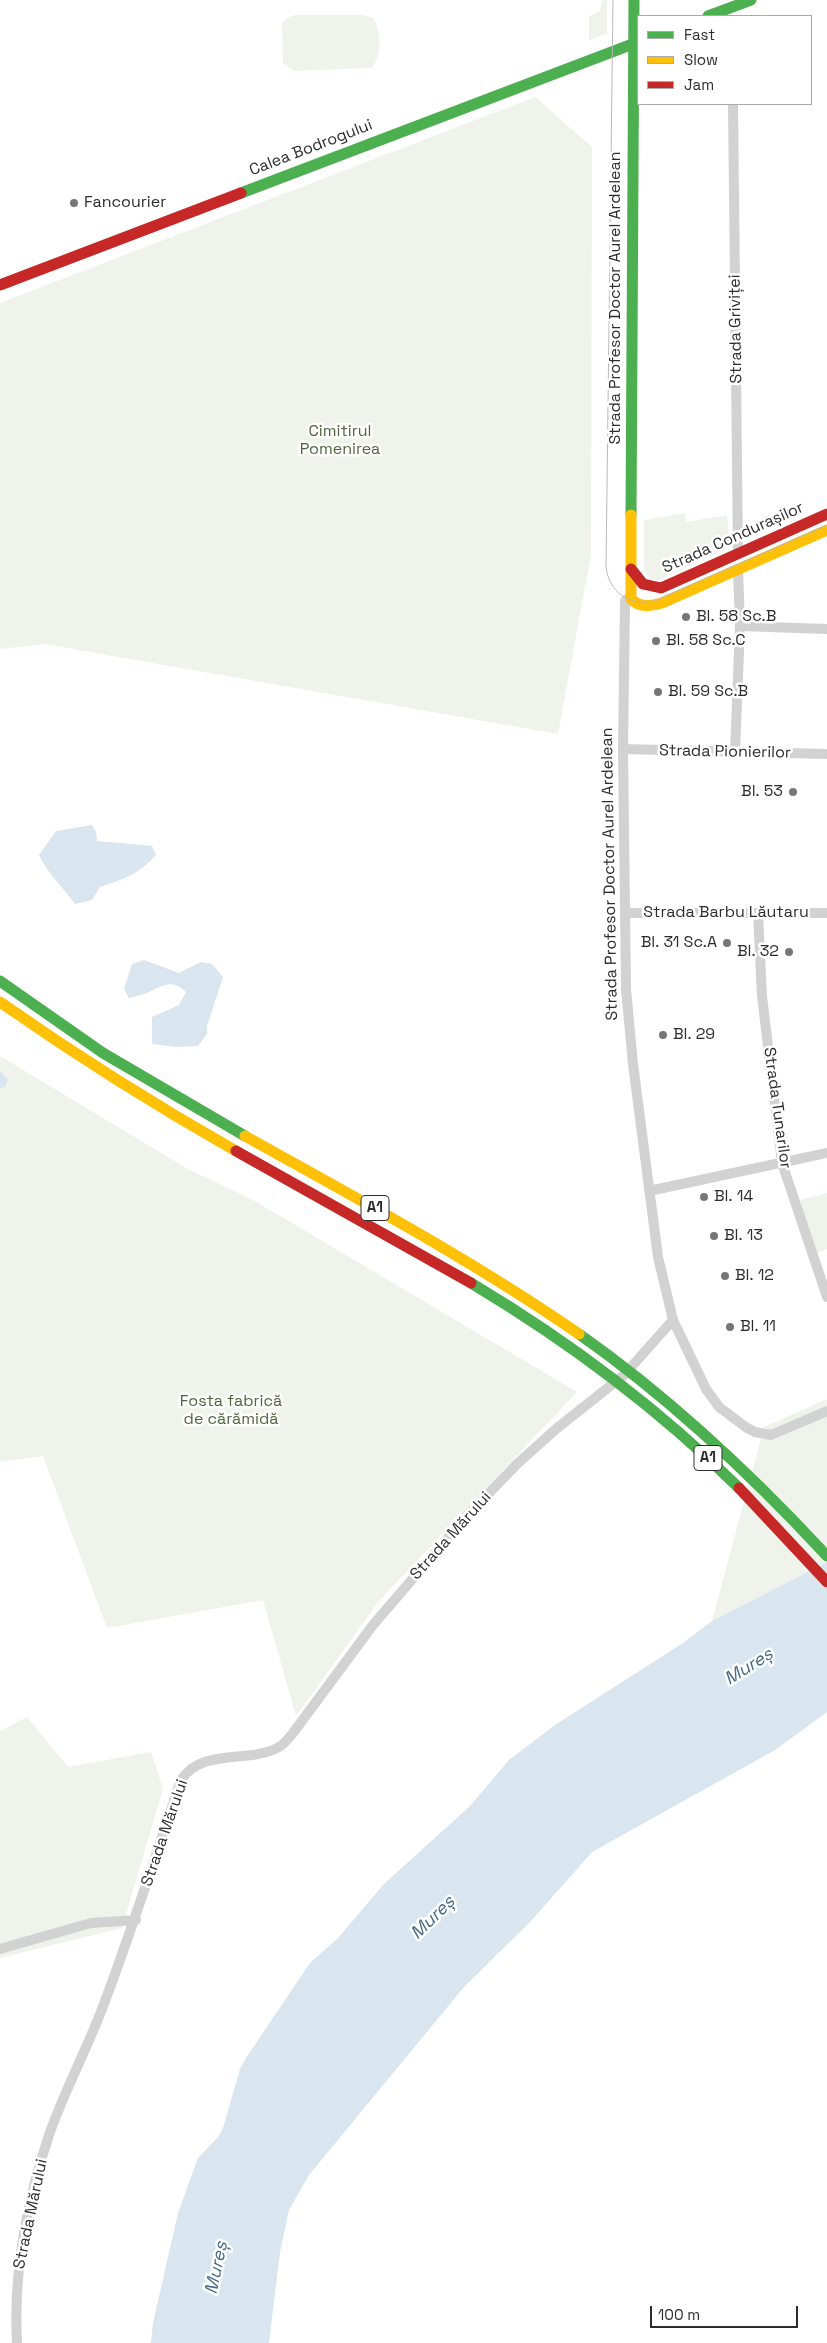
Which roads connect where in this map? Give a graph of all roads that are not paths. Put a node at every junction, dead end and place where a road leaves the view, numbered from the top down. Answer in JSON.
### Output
{"nodes":[{"id":1,"x":634,"y":0,"type":"edge"},
{"id":2,"x":751,"y":0,"type":"edge"},
{"id":3,"x":732,"y":8,"type":"edge"},
{"id":4,"x":711,"y":15,"type":"edge"},
{"id":5,"x":636,"y":43,"type":"edge"},
{"id":6,"x":733,"y":105,"type":"edge"},
{"id":7,"x":0,"y":285,"type":"edge"},
{"id":8,"x":827,"y":514,"type":"edge"},
{"id":9,"x":827,"y":530,"type":"edge"},
{"id":10,"x":738,"y":553,"type":"junction"},
{"id":11,"x":631,"y":569,"type":"junction"},
{"id":12,"x":738,"y":569,"type":"junction"},
{"id":13,"x":630,"y":597,"type":"junction"},
{"id":14,"x":646,"y":606,"type":"junction"},
{"id":15,"x":625,"y":614,"type":"junction"},
{"id":16,"x":740,"y":626,"type":"junction"},
{"id":17,"x":827,"y":629,"type":"edge"},
{"id":18,"x":623,"y":749,"type":"junction"},
{"id":19,"x":735,"y":752,"type":"junction"},
{"id":20,"x":827,"y":754,"type":"edge"},
{"id":21,"x":625,"y":913,"type":"junction"},
{"id":22,"x":827,"y":913,"type":"edge"},
{"id":23,"x":758,"y":914,"type":"junction"},
{"id":24,"x":0,"y":981,"type":"edge"},
{"id":25,"x":0,"y":1002,"type":"edge"},
{"id":26,"x":827,"y":1153,"type":"edge"},
{"id":27,"x":782,"y":1163,"type":"junction"},
{"id":28,"x":649,"y":1191,"type":"junction"},
{"id":29,"x":827,"y":1297,"type":"edge"},
{"id":30,"x":673,"y":1320,"type":"junction"},
{"id":31,"x":827,"y":1411,"type":"edge"},
{"id":32,"x":827,"y":1556,"type":"edge"},
{"id":33,"x":827,"y":1582,"type":"edge"},
{"id":34,"x":136,"y":1920,"type":"junction"},
{"id":35,"x":0,"y":1949,"type":"edge"},
{"id":36,"x":17,"y":2343,"type":"edge"}],
"edges":[{"from":1,"to":5,"type":"main road","name":"Strada Profesor Doctor Aurel Ardelean"},
{"from":2,"to":3,"type":"main road"},
{"from":3,"to":4,"type":"main road"},
{"from":5,"to":7,"type":"main road","name":"Calea Bodrogului"},
{"from":5,"to":11,"type":"main road","name":"Strada Profesor Doctor Aurel Ardelean"},
{"from":6,"to":10,"type":"street","name":"Strada Griviței"},
{"from":8,"to":10,"type":"main road","name":"Strada Condurașilor"},
{"from":9,"to":12,"type":"main road","name":"Strada Condurașilor"},
{"from":10,"to":11,"type":"main road","name":"Strada Condurașilor"},
{"from":11,"to":13,"type":"main road","name":"Strada Profesor Doctor Aurel Ardelean"},
{"from":12,"to":14,"type":"main road","name":"Strada Condurașilor"},
{"from":12,"to":16,"type":"street"},
{"from":13,"to":14,"type":"main road"},
{"from":13,"to":15,"type":"street","name":"Strada Profesor Doctor Aurel Ardelean"},
{"from":14,"to":15,"type":"street","name":"Strada Condurașilor"},
{"from":15,"to":18,"type":"street","name":"Strada Profesor Doctor Aurel Ardelean"},
{"from":16,"to":17,"type":"street"},
{"from":16,"to":19,"type":"street"},
{"from":18,"to":19,"type":"street","name":"Strada Pionierilor"},
{"from":18,"to":21,"type":"street","name":"Strada Profesor Doctor Aurel Ardelean"},
{"from":19,"to":20,"type":"street","name":"Strada Pionierilor"},
{"from":21,"to":23,"type":"street","name":"Strada Barbu Lăutaru"},
{"from":21,"to":28,"type":"street","name":"Strada Profesor Doctor Aurel Ardelean"},
{"from":22,"to":23,"type":"street","name":"Strada Barbu Lăutaru"},
{"from":23,"to":27,"type":"street","name":"Strada Tunarilor"},
{"from":24,"to":32,"type":"main road","number":"A1"},
{"from":25,"to":33,"type":"main road","number":"A1"},
{"from":26,"to":27,"type":"street"},
{"from":27,"to":28,"type":"street"},
{"from":27,"to":29,"type":"street","name":"Strada Tunarilor"},
{"from":28,"to":30,"type":"street","name":"Strada Profesor Doctor Aurel Ardelean"},
{"from":30,"to":31,"type":"street","name":"Strada Profesor Doctor Aurel Ardelean"},
{"from":30,"to":34,"type":"street","name":"Strada Mărului"},
{"from":34,"to":35,"type":"street"},
{"from":34,"to":36,"type":"street","name":"Strada Mărului"}]}
